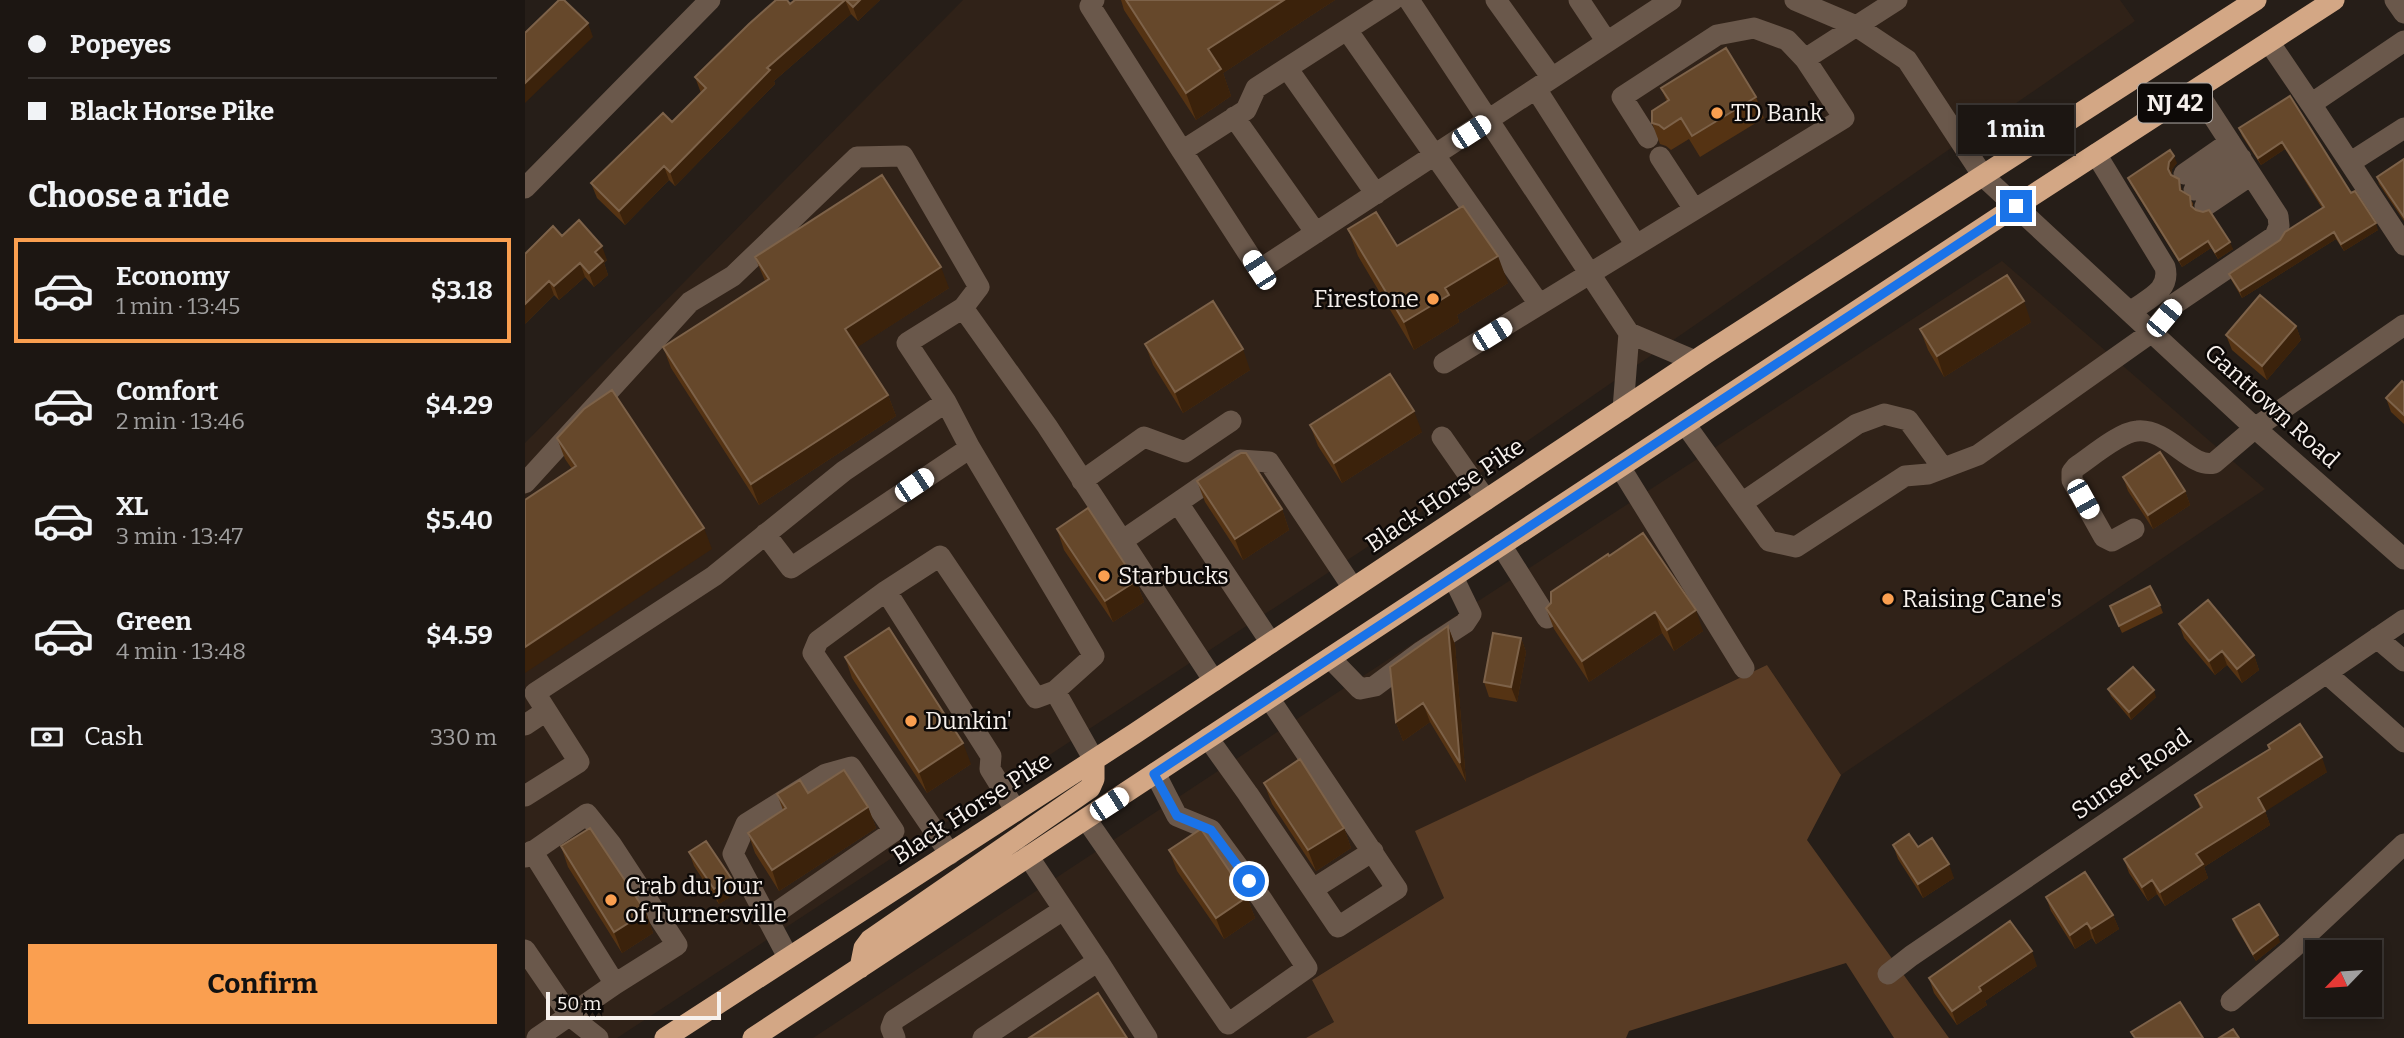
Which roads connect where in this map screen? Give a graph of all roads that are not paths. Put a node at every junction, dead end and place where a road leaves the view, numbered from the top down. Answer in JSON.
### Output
{"nodes":[{"id":1,"x":710,"y":0,"type":"edge"},
{"id":2,"x":1094,"y":0,"type":"edge"},
{"id":3,"x":1393,"y":0,"type":"edge"},
{"id":4,"x":1409,"y":0,"type":"edge"},
{"id":5,"x":1496,"y":0,"type":"edge"},
{"id":6,"x":1579,"y":0,"type":"edge"},
{"id":7,"x":1795,"y":0,"type":"edge"},
{"id":8,"x":1897,"y":0,"type":"edge"},
{"id":9,"x":2256,"y":0,"type":"edge"},
{"id":10,"x":2334,"y":0,"type":"edge"},
{"id":11,"x":2395,"y":0,"type":"edge"},
{"id":12,"x":1668,"y":1,"type":"edge"},
{"id":13,"x":2404,"y":13,"type":"edge"},
{"id":14,"x":1856,"y":26,"type":"junction"},
{"id":15,"x":1347,"y":30,"type":"junction"},
{"id":16,"x":2404,"y":41,"type":"edge"},
{"id":17,"x":1607,"y":42,"type":"junction"},
{"id":18,"x":2269,"y":42,"type":"junction"},
{"id":19,"x":1805,"y":59,"type":"junction"},
{"id":20,"x":1287,"y":68,"type":"junction"},
{"id":21,"x":1544,"y":83,"type":"junction"},
{"id":22,"x":2196,"y":90,"type":"junction"},
{"id":23,"x":2311,"y":104,"type":"junction"},
{"id":24,"x":1234,"y":117,"type":"junction"},
{"id":25,"x":1489,"y":120,"type":"junction"},
{"id":26,"x":2404,"y":128,"type":"edge"},
{"id":27,"x":1649,"y":138,"type":"edge"},
{"id":28,"x":1182,"y":151,"type":"junction"},
{"id":29,"x":2097,"y":154,"type":"junction"},
{"id":30,"x":1434,"y":155,"type":"junction"},
{"id":31,"x":1661,"y":157,"type":"dead end"},
{"id":32,"x":2240,"y":158,"type":"junction"},
{"id":33,"x":2351,"y":162,"type":"junction"},
{"id":34,"x":1983,"y":176,"type":"junction"},
{"id":35,"x":525,"y":188,"type":"edge"},
{"id":36,"x":1375,"y":194,"type":"junction"},
{"id":37,"x":2016,"y":206,"type":"junction"},
{"id":38,"x":1694,"y":209,"type":"junction"},
{"id":39,"x":1316,"y":233,"type":"junction"},
{"id":40,"x":1636,"y":245,"type":"junction"},
{"id":41,"x":2404,"y":245,"type":"edge"},
{"id":42,"x":1591,"y":273,"type":"junction"},
{"id":43,"x":1539,"y":304,"type":"junction"},
{"id":44,"x":963,"y":307,"type":"junction"},
{"id":45,"x":2130,"y":312,"type":"junction"},
{"id":46,"x":2404,"y":325,"type":"edge"},
{"id":47,"x":2152,"y":332,"type":"junction"},
{"id":48,"x":1629,"y":333,"type":"junction"},
{"id":49,"x":1695,"y":361,"type":"junction"},
{"id":50,"x":1444,"y":363,"type":"dead end"},
{"id":51,"x":946,"y":402,"type":"junction"},
{"id":52,"x":1623,"y":408,"type":"junction"},
{"id":53,"x":1231,"y":421,"type":"dead end"},
{"id":54,"x":1685,"y":424,"type":"junction"},
{"id":55,"x":2255,"y":428,"type":"junction"},
{"id":56,"x":1442,"y":437,"type":"dead end"},
{"id":57,"x":969,"y":448,"type":"junction"},
{"id":58,"x":1620,"y":467,"type":"junction"},
{"id":59,"x":1943,"y":468,"type":"junction"},
{"id":60,"x":1082,"y":481,"type":"junction"},
{"id":61,"x":525,"y":483,"type":"edge"},
{"id":62,"x":1486,"y":500,"type":"junction"},
{"id":63,"x":1178,"y":503,"type":"junction"},
{"id":64,"x":1742,"y":503,"type":"junction"},
{"id":65,"x":2134,"y":529,"type":"dead end"},
{"id":66,"x":765,"y":534,"type":"junction"},
{"id":67,"x":1122,"y":541,"type":"junction"},
{"id":68,"x":1501,"y":545,"type":"junction"},
{"id":69,"x":2404,"y":559,"type":"edge"},
{"id":70,"x":1453,"y":577,"type":"junction"},
{"id":71,"x":1353,"y":588,"type":"junction"},
{"id":72,"x":886,"y":591,"type":"junction"},
{"id":73,"x":1547,"y":618,"type":"edge"},
{"id":74,"x":2404,"y":620,"type":"edge"},
{"id":75,"x":2377,"y":638,"type":"junction"},
{"id":76,"x":1271,"y":643,"type":"junction"},
{"id":77,"x":1330,"y":658,"type":"junction"},
{"id":78,"x":2404,"y":661,"type":"edge"},
{"id":79,"x":1744,"y":668,"type":"dead end"},
{"id":80,"x":2326,"y":673,"type":"junction"},
{"id":81,"x":1213,"y":681,"type":"junction"},
{"id":82,"x":1055,"y":691,"type":"junction"},
{"id":83,"x":1269,"y":698,"type":"junction"},
{"id":84,"x":546,"y":711,"type":"junction"},
{"id":85,"x":525,"y":724,"type":"edge"},
{"id":86,"x":1208,"y":738,"type":"junction"},
{"id":87,"x":2404,"y":742,"type":"edge"},
{"id":88,"x":1309,"y":756,"type":"junction"},
{"id":89,"x":1094,"y":760,"type":"junction"},
{"id":90,"x":1289,"y":768,"type":"edge"},
{"id":91,"x":1154,"y":774,"type":"junction"},
{"id":92,"x":1268,"y":781,"type":"edge"},
{"id":93,"x":1248,"y":793,"type":"junction"},
{"id":94,"x":525,"y":796,"type":"edge"},
{"id":95,"x":1016,"y":811,"type":"junction"},
{"id":96,"x":1086,"y":819,"type":"junction"},
{"id":97,"x":2404,"y":844,"type":"edge"},
{"id":98,"x":1373,"y":851,"type":"junction"},
{"id":99,"x":528,"y":854,"type":"edge"},
{"id":100,"x":950,"y":854,"type":"junction"},
{"id":101,"x":1028,"y":856,"type":"junction"},
{"id":102,"x":1313,"y":889,"type":"junction"},
{"id":103,"x":1063,"y":910,"type":"junction"},
{"id":104,"x":767,"y":919,"type":"junction"},
{"id":105,"x":525,"y":950,"type":"edge"},
{"id":106,"x":788,"y":957,"type":"junction"},
{"id":107,"x":1098,"y":961,"type":"junction"},
{"id":108,"x":860,"y":968,"type":"junction"},
{"id":109,"x":1888,"y":974,"type":"dead end"},
{"id":110,"x":615,"y":984,"type":"junction"},
{"id":111,"x":2231,"y":1001,"type":"dead end"},
{"id":112,"x":570,"y":1016,"type":"junction"},
{"id":113,"x":537,"y":1038,"type":"edge"},
{"id":114,"x":571,"y":1038,"type":"edge"},
{"id":115,"x":599,"y":1038,"type":"edge"},
{"id":116,"x":665,"y":1038,"type":"edge"},
{"id":117,"x":753,"y":1038,"type":"edge"},
{"id":118,"x":895,"y":1038,"type":"edge"},
{"id":119,"x":983,"y":1038,"type":"edge"},
{"id":120,"x":1147,"y":1038,"type":"edge"}],
"edges":[{"from":1,"to":35,"type":"street"},
{"from":2,"to":28,"type":"street"},
{"from":3,"to":15,"type":"street"},
{"from":4,"to":25,"type":"street"},
{"from":5,"to":21,"type":"street"},
{"from":6,"to":17,"type":"street"},
{"from":7,"to":14,"type":"street","name":"Ganttown Road"},
{"from":8,"to":14,"type":"street"},
{"from":9,"to":34,"type":"highway","name":"Black Horse Pike","number":"NJ 42"},
{"from":10,"to":18,"type":"highway","number":"NJ 42"},
{"from":11,"to":13,"type":"street"},
{"from":12,"to":17,"type":"street"},
{"from":14,"to":19,"type":"street"},
{"from":14,"to":34,"type":"street","name":"Ganttown Road"},
{"from":15,"to":20,"type":"street"},
{"from":15,"to":30,"type":"street"},
{"from":16,"to":23,"type":"street"},
{"from":17,"to":21,"type":"street"},
{"from":18,"to":22,"type":"highway","number":"NJ 42"},
{"from":18,"to":23,"type":"street"},
{"from":19,"to":27,"type":"street"},
{"from":19,"to":38,"type":"street"},
{"from":20,"to":24,"type":"street"},
{"from":20,"to":36,"type":"street"},
{"from":21,"to":25,"type":"street"},
{"from":21,"to":40,"type":"street"},
{"from":22,"to":29,"type":"highway","number":"NJ 42"},
{"from":22,"to":32,"type":"street"},
{"from":23,"to":33,"type":"street"},
{"from":24,"to":28,"type":"street"},
{"from":24,"to":39,"type":"street"},
{"from":25,"to":30,"type":"street"},
{"from":25,"to":42,"type":"street"},
{"from":26,"to":33,"type":"street"},
{"from":28,"to":39,"type":"street"},
{"from":29,"to":37,"type":"highway","number":"NJ 42"},
{"from":29,"to":45,"type":"street"},
{"from":30,"to":36,"type":"street"},
{"from":30,"to":43,"type":"street"},
{"from":31,"to":38,"type":"street"},
{"from":32,"to":32,"type":"street"},
{"from":32,"to":47,"type":"street"},
{"from":33,"to":41,"type":"street"},
{"from":34,"to":37,"type":"street","name":"Ganttown Road"},
{"from":34,"to":49,"type":"highway","name":"Black Horse Pike","number":"NJ 42"},
{"from":36,"to":39,"type":"street"},
{"from":37,"to":45,"type":"street","name":"Ganttown Road"},
{"from":37,"to":54,"type":"highway","number":"NJ 42"},
{"from":38,"to":40,"type":"street"},
{"from":40,"to":42,"type":"street"},
{"from":42,"to":43,"type":"street"},
{"from":42,"to":48,"type":"street"},
{"from":43,"to":50,"type":"street"},
{"from":44,"to":51,"type":"street"},
{"from":44,"to":60,"type":"street"},
{"from":44,"to":61,"type":"street"},
{"from":45,"to":47,"type":"street","name":"Ganttown Road"},
{"from":46,"to":55,"type":"street"},
{"from":47,"to":55,"type":"street","name":"Ganttown Road"},
{"from":47,"to":59,"type":"street"},
{"from":48,"to":49,"type":"street"},
{"from":48,"to":52,"type":"street"},
{"from":49,"to":52,"type":"highway","name":"Black Horse Pike","number":"NJ 42"},
{"from":51,"to":57,"type":"street"},
{"from":51,"to":66,"type":"street"},
{"from":52,"to":62,"type":"highway","name":"Black Horse Pike","number":"NJ 42"},
{"from":53,"to":60,"type":"street"},
{"from":54,"to":58,"type":"highway","number":"NJ 42"},
{"from":54,"to":64,"type":"street"},
{"from":55,"to":65,"type":"street"},
{"from":55,"to":69,"type":"street","name":"Ganttown Road"},
{"from":56,"to":62,"type":"street"},
{"from":57,"to":66,"type":"street"},
{"from":57,"to":82,"type":"street"},
{"from":58,"to":68,"type":"highway","number":"NJ 42"},
{"from":58,"to":79,"type":"street"},
{"from":59,"to":64,"type":"street"},
{"from":59,"to":64,"type":"street"},
{"from":60,"to":67,"type":"street"},
{"from":62,"to":71,"type":"highway","name":"Black Horse Pike","number":"NJ 42"},
{"from":63,"to":67,"type":"street"},
{"from":63,"to":71,"type":"street"},
{"from":63,"to":76,"type":"street"},
{"from":66,"to":84,"type":"street"},
{"from":67,"to":81,"type":"street"},
{"from":68,"to":70,"type":"highway","number":"NJ 42"},
{"from":68,"to":73,"type":"street"},
{"from":70,"to":77,"type":"highway","number":"NJ 42"},
{"from":70,"to":77,"type":"street"},
{"from":71,"to":76,"type":"highway","name":"Black Horse Pike","number":"NJ 42"},
{"from":72,"to":82,"type":"street"},
{"from":72,"to":95,"type":"street"},
{"from":72,"to":100,"type":"street"},
{"from":74,"to":75,"type":"street","name":"Sunset Road"},
{"from":75,"to":78,"type":"street"},
{"from":75,"to":80,"type":"street","name":"Sunset Road"},
{"from":76,"to":81,"type":"highway","name":"Black Horse Pike","number":"NJ 42"},
{"from":77,"to":83,"type":"highway","number":"NJ 42"},
{"from":80,"to":87,"type":"street"},
{"from":80,"to":109,"type":"street","name":"Sunset Road"},
{"from":81,"to":89,"type":"highway","name":"Black Horse Pike","number":"NJ 42"},
{"from":82,"to":89,"type":"street"},
{"from":83,"to":86,"type":"highway","number":"NJ 42"},
{"from":83,"to":88,"type":"street"},
{"from":84,"to":85,"type":"street"},
{"from":84,"to":94,"type":"street"},
{"from":86,"to":91,"type":"highway","number":"NJ 42"},
{"from":86,"to":93,"type":"street"},
{"from":88,"to":90,"type":"street"},
{"from":88,"to":98,"type":"street"},
{"from":89,"to":95,"type":"highway","name":"Black Horse Pike","number":"NJ 42"},
{"from":89,"to":108,"type":"highway"},
{"from":91,"to":96,"type":"highway","number":"NJ 42"},
{"from":91,"to":96,"type":"street"},
{"from":92,"to":93,"type":"street"},
{"from":93,"to":102,"type":"street"},
{"from":95,"to":100,"type":"highway","name":"Black Horse Pike","number":"NJ 42"},
{"from":96,"to":101,"type":"highway","number":"NJ 42"},
{"from":97,"to":111,"type":"street"},
{"from":98,"to":102,"type":"street"},
{"from":98,"to":102,"type":"street"},
{"from":99,"to":110,"type":"street"},
{"from":99,"to":110,"type":"street"},
{"from":100,"to":106,"type":"highway","name":"Black Horse Pike","number":"NJ 42"},
{"from":101,"to":103,"type":"street"},
{"from":101,"to":108,"type":"highway","number":"NJ 42"},
{"from":103,"to":107,"type":"street"},
{"from":103,"to":118,"type":"street"},
{"from":104,"to":104,"type":"street"},
{"from":104,"to":106,"type":"street"},
{"from":105,"to":112,"type":"street"},
{"from":106,"to":116,"type":"highway","name":"Black Horse Pike","number":"NJ 42"},
{"from":107,"to":119,"type":"street"},
{"from":107,"to":120,"type":"street"},
{"from":108,"to":117,"type":"highway","number":"NJ 42"},
{"from":110,"to":112,"type":"street"},
{"from":112,"to":113,"type":"street"},
{"from":112,"to":114,"type":"street"},
{"from":112,"to":115,"type":"street"}]}
